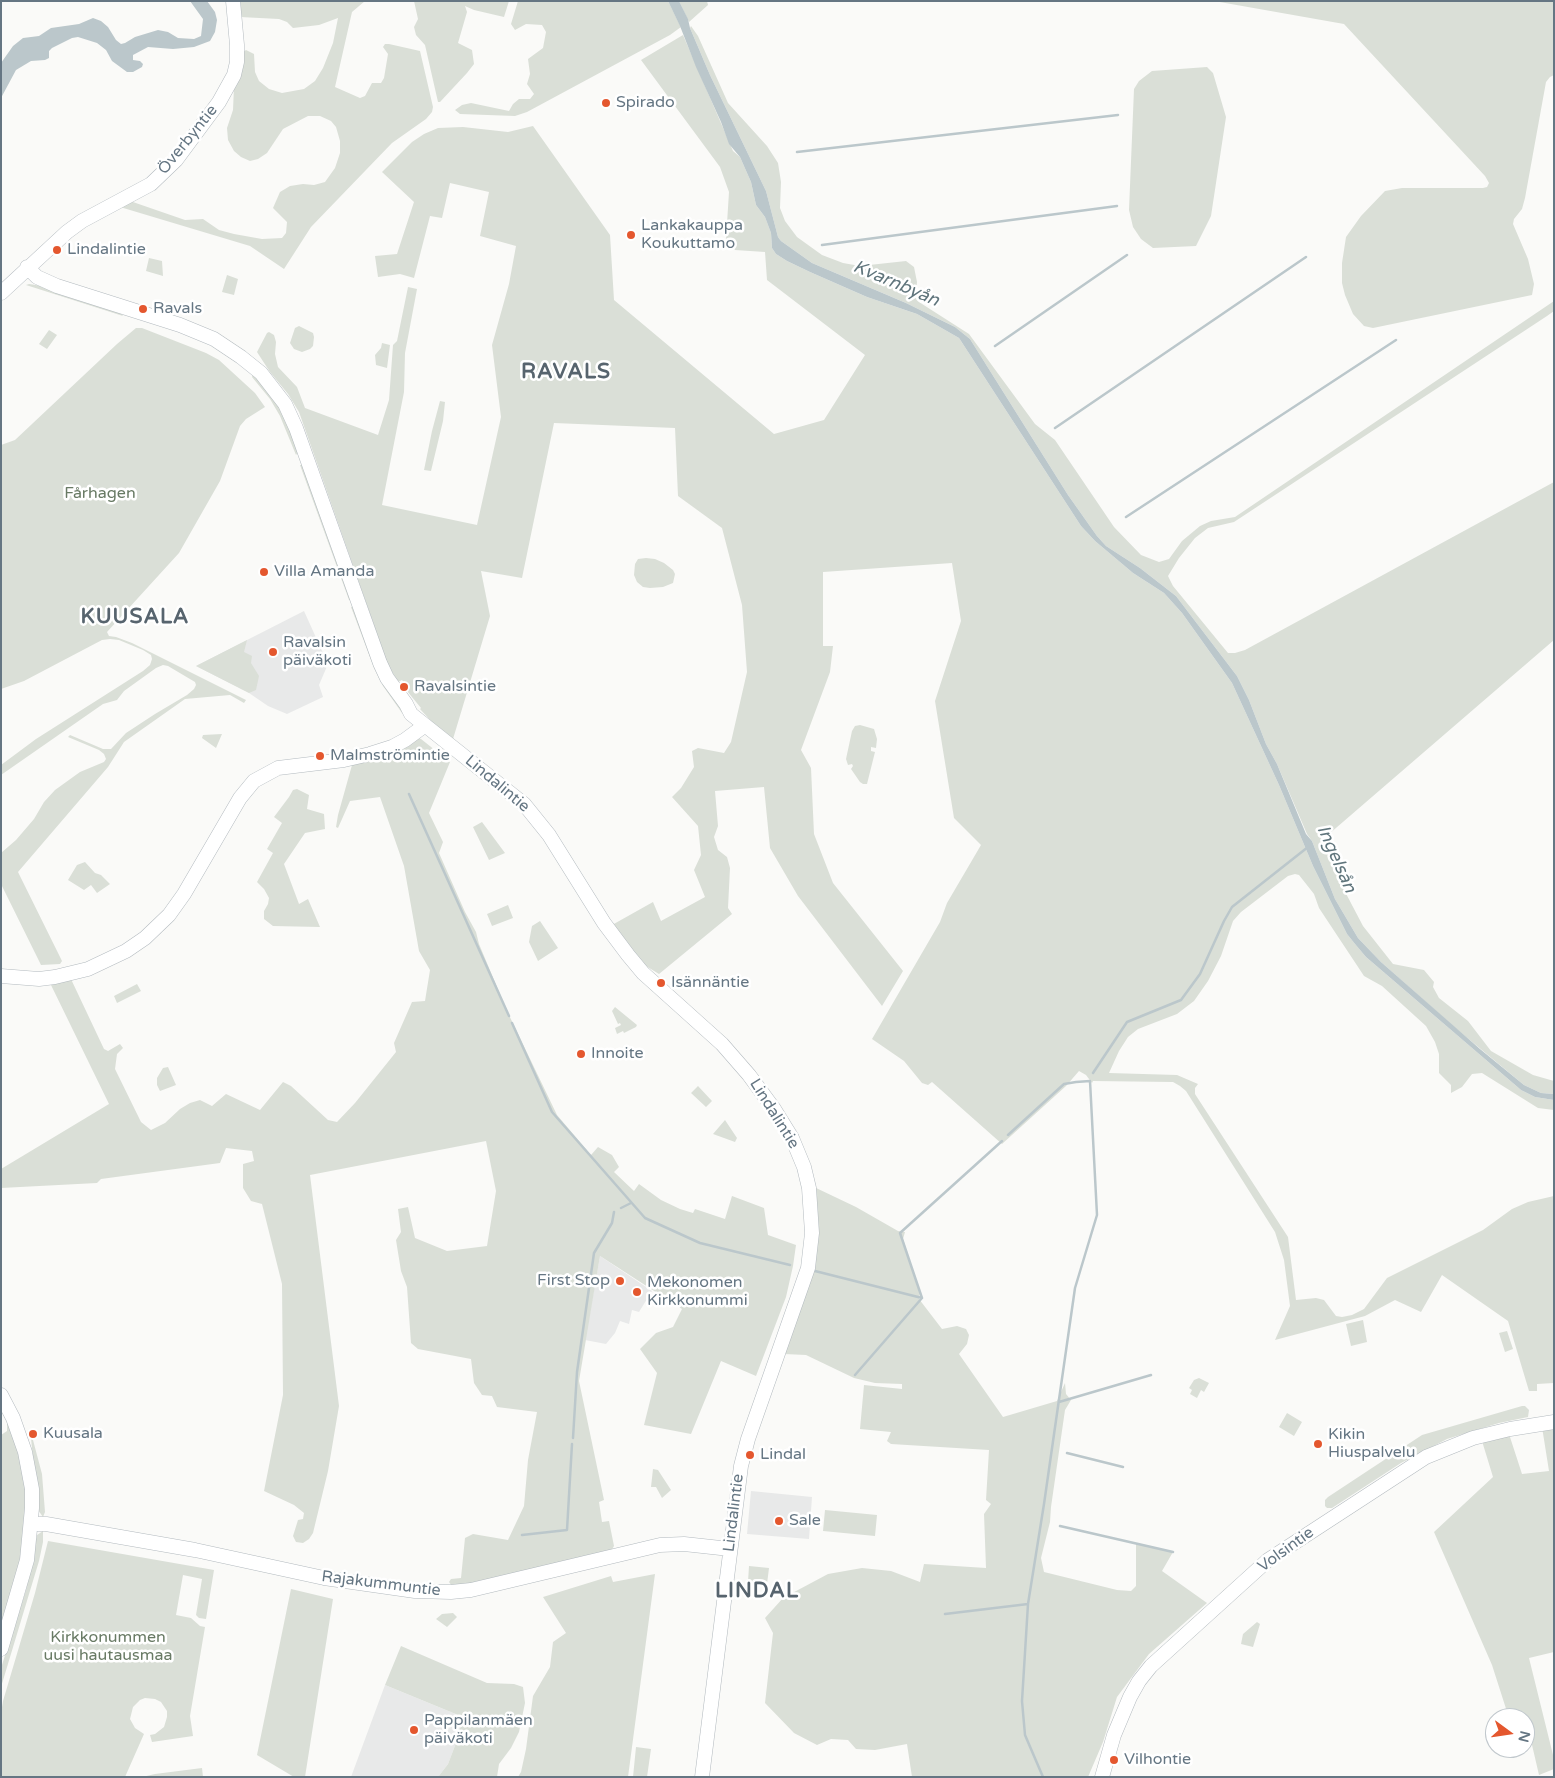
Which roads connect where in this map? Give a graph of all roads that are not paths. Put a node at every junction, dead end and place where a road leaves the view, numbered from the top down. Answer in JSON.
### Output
{"nodes":[{"id":1,"x":233,"y":1,"type":"edge"},
{"id":2,"x":27,"y":268,"type":"junction"},
{"id":3,"x":1,"y":293,"type":"edge"},
{"id":4,"x":422,"y":723,"type":"junction"},
{"id":5,"x":1,"y":976,"type":"edge"},
{"id":6,"x":1,"y":1395,"type":"edge"},
{"id":7,"x":1554,"y":1422,"type":"edge"},
{"id":8,"x":31,"y":1524,"type":"junction"},
{"id":9,"x":730,"y":1550,"type":"junction"},
{"id":10,"x":1,"y":1648,"type":"edge"},
{"id":11,"x":702,"y":1777,"type":"edge"},
{"id":12,"x":1102,"y":1777,"type":"edge"}],
"edges":[{"from":1,"to":2,"type":"street","name":"Överbyntie"},
{"from":2,"to":3,"type":"street","name":"Överbyntie"},
{"from":2,"to":4,"type":"street","name":"Lindalintie"},
{"from":4,"to":5,"type":"street"},
{"from":4,"to":9,"type":"street","name":"Lindalintie"},
{"from":6,"to":8,"type":"street"},
{"from":7,"to":12,"type":"street","name":"Volsintie"},
{"from":8,"to":9,"type":"street","name":"Rajakummuntie"},
{"from":8,"to":10,"type":"street"},
{"from":9,"to":11,"type":"street","name":"Lindalintie"}]}
